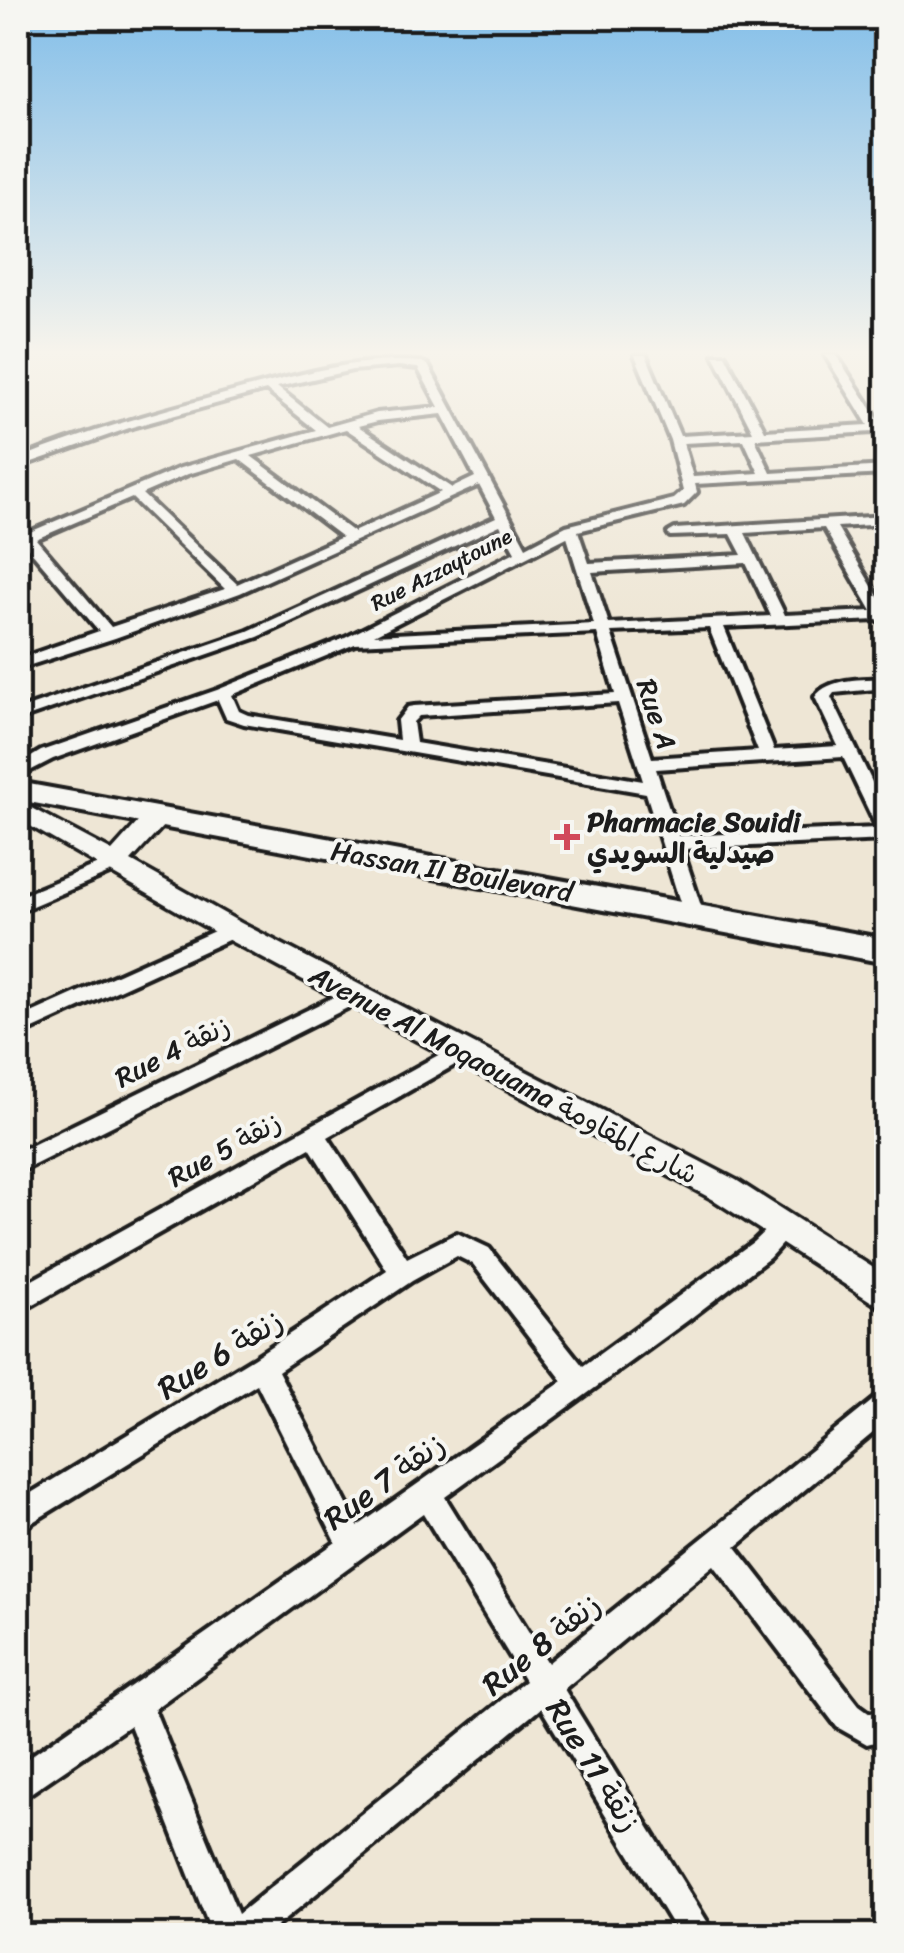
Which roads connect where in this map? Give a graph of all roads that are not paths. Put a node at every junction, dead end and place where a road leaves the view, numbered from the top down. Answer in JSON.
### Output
{"nodes":[{"id":1,"x":62,"y":446,"type":"edge"},
{"id":2,"x":269,"y":446,"type":"edge"},
{"id":3,"x":380,"y":446,"type":"edge"},
{"id":4,"x":466,"y":446,"type":"edge"},
{"id":5,"x":678,"y":446,"type":"edge"},
{"id":6,"x":757,"y":446,"type":"edge"},
{"id":7,"x":241,"y":454,"type":"junction"},
{"id":8,"x":18,"y":463,"type":"edge"},
{"id":9,"x":886,"y":470,"type":"edge"},
{"id":10,"x":767,"y":477,"type":"junction"},
{"id":11,"x":482,"y":478,"type":"junction"},
{"id":12,"x":688,"y":481,"type":"junction"},
{"id":13,"x":132,"y":491,"type":"junction"},
{"id":14,"x":451,"y":493,"type":"junction"},
{"id":15,"x":666,"y":507,"type":"junction"},
{"id":16,"x":504,"y":518,"type":"junction"},
{"id":17,"x":886,"y":520,"type":"edge"},
{"id":18,"x":828,"y":524,"type":"junction"},
{"id":19,"x":736,"y":529,"type":"junction"},
{"id":20,"x":571,"y":530,"type":"junction"},
{"id":21,"x":675,"y":533,"type":"junction"},
{"id":22,"x":353,"y":539,"type":"junction"},
{"id":23,"x":22,"y":540,"type":"edge"},
{"id":24,"x":522,"y":553,"type":"junction"},
{"id":25,"x":750,"y":559,"type":"junction"},
{"id":26,"x":688,"y":562,"type":"junction"},
{"id":27,"x":583,"y":568,"type":"junction"},
{"id":28,"x":235,"y":590,"type":"junction"},
{"id":29,"x":884,"y":619,"type":"edge"},
{"id":30,"x":780,"y":620,"type":"junction"},
{"id":31,"x":714,"y":623,"type":"junction"},
{"id":32,"x":602,"y":628,"type":"junction"},
{"id":33,"x":110,"y":635,"type":"junction"},
{"id":34,"x":350,"y":641,"type":"junction"},
{"id":35,"x":18,"y":664,"type":"edge"},
{"id":36,"x":886,"y":684,"type":"edge"},
{"id":37,"x":223,"y":692,"type":"junction"},
{"id":38,"x":622,"y":698,"type":"junction"},
{"id":39,"x":18,"y":714,"type":"edge"},
{"id":40,"x":408,"y":748,"type":"junction"},
{"id":41,"x":850,"y":751,"type":"junction"},
{"id":42,"x":768,"y":756,"type":"junction"},
{"id":43,"x":644,"y":764,"type":"junction"},
{"id":44,"x":18,"y":772,"type":"edge"},
{"id":45,"x":652,"y":788,"type":"junction"},
{"id":46,"x":18,"y":791,"type":"edge"},
{"id":47,"x":18,"y":809,"type":"edge"},
{"id":48,"x":157,"y":816,"type":"junction"},
{"id":49,"x":884,"y":821,"type":"edge"},
{"id":50,"x":669,"y":843,"type":"junction"},
{"id":51,"x":115,"y":863,"type":"junction"},
{"id":52,"x":18,"y":905,"type":"edge"},
{"id":53,"x":694,"y":915,"type":"junction"},
{"id":54,"x":232,"y":930,"type":"junction"},
{"id":55,"x":886,"y":951,"type":"edge"},
{"id":56,"x":354,"y":995,"type":"junction"},
{"id":57,"x":18,"y":1028,"type":"edge"},
{"id":58,"x":460,"y":1052,"type":"junction"},
{"id":59,"x":314,"y":1134,"type":"junction"},
{"id":60,"x":18,"y":1163,"type":"edge"},
{"id":61,"x":785,"y":1227,"type":"junction"},
{"id":62,"x":404,"y":1273,"type":"junction"},
{"id":63,"x":886,"y":1295,"type":"edge"},
{"id":64,"x":18,"y":1301,"type":"edge"},
{"id":65,"x":262,"y":1367,"type":"junction"},
{"id":66,"x":579,"y":1380,"type":"junction"},
{"id":67,"x":886,"y":1406,"type":"edge"},
{"id":68,"x":426,"y":1492,"type":"junction"},
{"id":69,"x":18,"y":1517,"type":"edge"},
{"id":70,"x":353,"y":1546,"type":"junction"},
{"id":71,"x":718,"y":1546,"type":"junction"},
{"id":72,"x":546,"y":1688,"type":"junction"},
{"id":73,"x":136,"y":1702,"type":"junction"},
{"id":74,"x":886,"y":1724,"type":"edge"},
{"id":75,"x":18,"y":1783,"type":"edge"},
{"id":76,"x":691,"y":1932,"type":"edge"},
{"id":77,"x":234,"y":1936,"type":"edge"}],
"edges":[{"from":1,"to":8,"type":"street"},
{"from":2,"to":7,"type":"street"},
{"from":3,"to":14,"type":"street"},
{"from":4,"to":11,"type":"street"},
{"from":5,"to":12,"type":"street"},
{"from":6,"to":10,"type":"street"},
{"from":7,"to":13,"type":"street"},
{"from":7,"to":22,"type":"street"},
{"from":9,"to":10,"type":"street"},
{"from":10,"to":12,"type":"street"},
{"from":11,"to":14,"type":"street"},
{"from":11,"to":16,"type":"street"},
{"from":12,"to":15,"type":"street"},
{"from":13,"to":23,"type":"street"},
{"from":13,"to":28,"type":"street"},
{"from":14,"to":22,"type":"street"},
{"from":15,"to":20,"type":"street","name":"Rue Azzaytoune"},
{"from":15,"to":21,"type":"street"},
{"from":16,"to":24,"type":"street"},
{"from":16,"to":39,"type":"street"},
{"from":17,"to":18,"type":"street"},
{"from":18,"to":19,"type":"street"},
{"from":18,"to":29,"type":"street"},
{"from":19,"to":21,"type":"street"},
{"from":19,"to":25,"type":"street"},
{"from":20,"to":24,"type":"street","name":"Rue Azzaytoune"},
{"from":20,"to":27,"type":"street","name":"Rue A"},
{"from":21,"to":26,"type":"street"},
{"from":22,"to":28,"type":"street"},
{"from":23,"to":33,"type":"street"},
{"from":24,"to":34,"type":"street","name":"Rue Azzaytoune"},
{"from":25,"to":26,"type":"street"},
{"from":25,"to":30,"type":"street"},
{"from":26,"to":27,"type":"street"},
{"from":27,"to":32,"type":"street","name":"Rue A"},
{"from":28,"to":33,"type":"street"},
{"from":29,"to":30,"type":"street"},
{"from":30,"to":31,"type":"street"},
{"from":31,"to":32,"type":"street"},
{"from":31,"to":42,"type":"street"},
{"from":32,"to":34,"type":"street"},
{"from":32,"to":38,"type":"street","name":"Rue A"},
{"from":33,"to":35,"type":"street"},
{"from":34,"to":37,"type":"street","name":"Rue Azzaytoune"},
{"from":36,"to":41,"type":"street"},
{"from":37,"to":40,"type":"street"},
{"from":37,"to":44,"type":"street","name":"Rue Azzaytoune"},
{"from":38,"to":40,"type":"street"},
{"from":38,"to":43,"type":"street","name":"Rue A"},
{"from":40,"to":45,"type":"street"},
{"from":41,"to":42,"type":"street"},
{"from":41,"to":49,"type":"street"},
{"from":42,"to":43,"type":"street"},
{"from":43,"to":45,"type":"street","name":"Rue A"},
{"from":45,"to":50,"type":"street","name":"Rue A"},
{"from":46,"to":48,"type":"main road","name":"Hassan II Boulevard"},
{"from":47,"to":51,"type":"street","name":"Avenue Al Moqaouama شارع المقاومة"},
{"from":48,"to":51,"type":"street"},
{"from":48,"to":53,"type":"main road","name":"Hassan II Boulevard"},
{"from":49,"to":50,"type":"street"},
{"from":50,"to":53,"type":"street","name":"Rue A"},
{"from":51,"to":52,"type":"street"},
{"from":51,"to":54,"type":"street","name":"Avenue Al Moqaouama شارع المقاومة"},
{"from":53,"to":55,"type":"main road","name":"Hassan II Boulevard"},
{"from":54,"to":56,"type":"street","name":"Avenue Al Moqaouama شارع المقاومة"},
{"from":54,"to":57,"type":"street"},
{"from":56,"to":58,"type":"street","name":"Avenue Al Moqaouama شارع المقاومة"},
{"from":56,"to":60,"type":"street","name":"Rue 4 زنقة"},
{"from":58,"to":59,"type":"street","name":"Rue 5 زنقة"},
{"from":58,"to":61,"type":"street","name":"Avenue Al Moqaouama شارع المقاومة"},
{"from":59,"to":62,"type":"street"},
{"from":59,"to":64,"type":"street","name":"Rue 5 زنقة"},
{"from":61,"to":63,"type":"street","name":"Avenue Al Moqaouama شارع المقاومة"},
{"from":61,"to":66,"type":"street","name":"Rue 7 زنقة"},
{"from":62,"to":65,"type":"street","name":"Rue 6 زنقة"},
{"from":62,"to":66,"type":"street","name":"Rue 6 زنقة"},
{"from":65,"to":69,"type":"street","name":"Rue 6 زنقة"},
{"from":65,"to":70,"type":"street"},
{"from":66,"to":68,"type":"street","name":"Rue 7 زنقة"},
{"from":67,"to":71,"type":"street","name":"Rue 8 زنقة"},
{"from":68,"to":70,"type":"street","name":"Rue 7 زنقة"},
{"from":68,"to":72,"type":"street","name":"Rue 11 زنقة"},
{"from":70,"to":73,"type":"street","name":"Rue 7 زنقة"},
{"from":71,"to":72,"type":"street","name":"Rue 8 زنقة"},
{"from":71,"to":74,"type":"street"},
{"from":72,"to":76,"type":"street","name":"Rue 11 زنقة"},
{"from":72,"to":77,"type":"street","name":"Rue 8 زنقة"},
{"from":73,"to":75,"type":"street","name":"Rue 7 زنقة"},
{"from":73,"to":77,"type":"street"}]}
